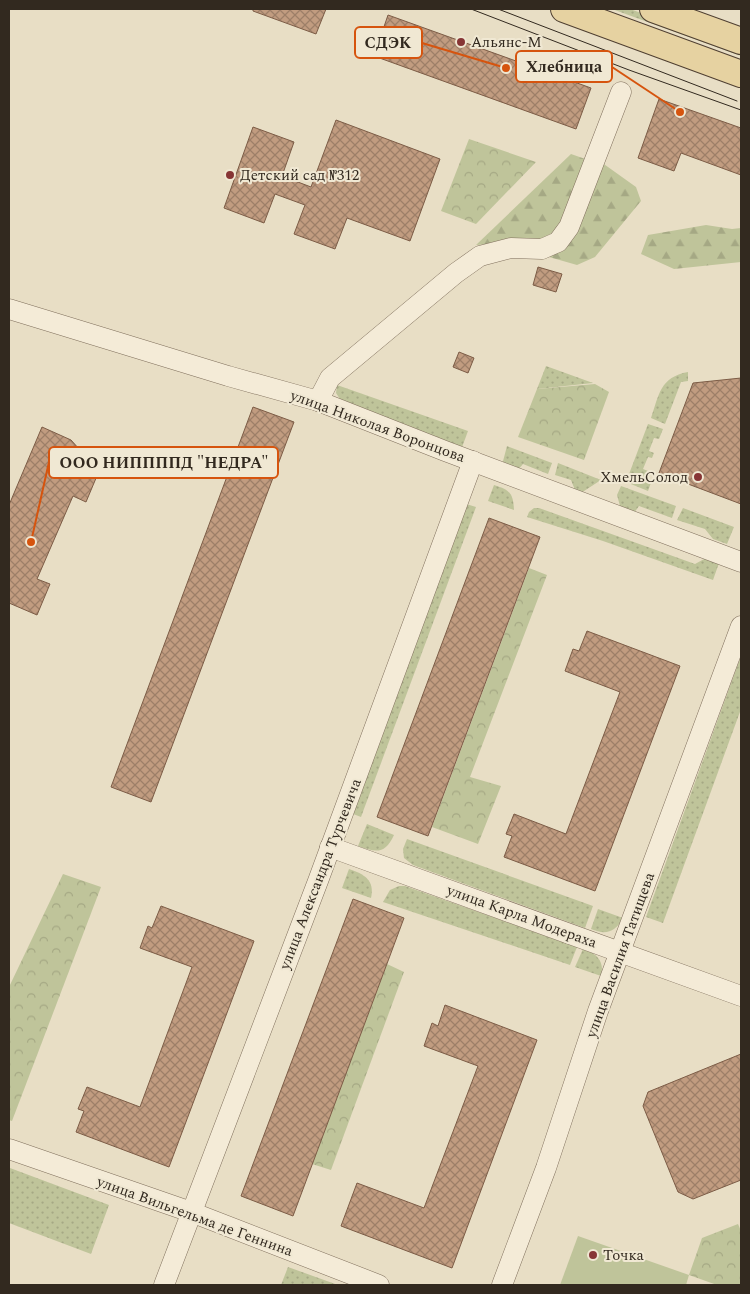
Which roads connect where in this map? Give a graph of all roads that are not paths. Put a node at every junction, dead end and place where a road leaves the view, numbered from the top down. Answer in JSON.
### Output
{"nodes":[{"id":1,"x":564,"y":9,"type":"edge"},
{"id":2,"x":653,"y":9,"type":"edge"},
{"id":3,"x":741,"y":41,"type":"edge"},
{"id":4,"x":741,"y":74,"type":"edge"},
{"id":5,"x":621,"y":92,"type":"dead end"},
{"id":6,"x":9,"y":309,"type":"edge"},
{"id":7,"x":318,"y":401,"type":"junction"},
{"id":8,"x":473,"y":462,"type":"junction"},
{"id":9,"x":741,"y":562,"type":"edge"},
{"id":10,"x":741,"y":626,"type":"edge"},
{"id":11,"x":330,"y":847,"type":"junction"},
{"id":12,"x":620,"y":952,"type":"junction"},
{"id":13,"x":741,"y":996,"type":"edge"},
{"id":14,"x":9,"y":1149,"type":"edge"},
{"id":15,"x":191,"y":1212,"type":"junction"},
{"id":16,"x":164,"y":1285,"type":"edge"},
{"id":17,"x":380,"y":1285,"type":"edge"},
{"id":18,"x":502,"y":1285,"type":"edge"}],
"edges":[{"from":1,"to":4,"type":"main road"},
{"from":2,"to":3,"type":"main road"},
{"from":5,"to":7,"type":"street"},
{"from":6,"to":7,"type":"street","name":"улица Николая Воронцова"},
{"from":7,"to":8,"type":"street","name":"улица Николая Воронцова"},
{"from":8,"to":9,"type":"street","name":"улица Николая Воронцова"},
{"from":8,"to":11,"type":"street","name":"улица Александра Турчевича"},
{"from":10,"to":12,"type":"street","name":"улица Василия Татищева"},
{"from":11,"to":12,"type":"street","name":"улица Карла Модераха"},
{"from":11,"to":15,"type":"street","name":"улица Александра Турчевича"},
{"from":12,"to":13,"type":"street","name":"улица Карла Модераха"},
{"from":12,"to":18,"type":"street","name":"улица Василия Татищева"},
{"from":14,"to":15,"type":"street","name":"улица Вильгельма де Геннина"},
{"from":15,"to":16,"type":"street","name":"улица Александра Турчевича"},
{"from":15,"to":17,"type":"street","name":"улица Вильгельма де Геннина"}]}
